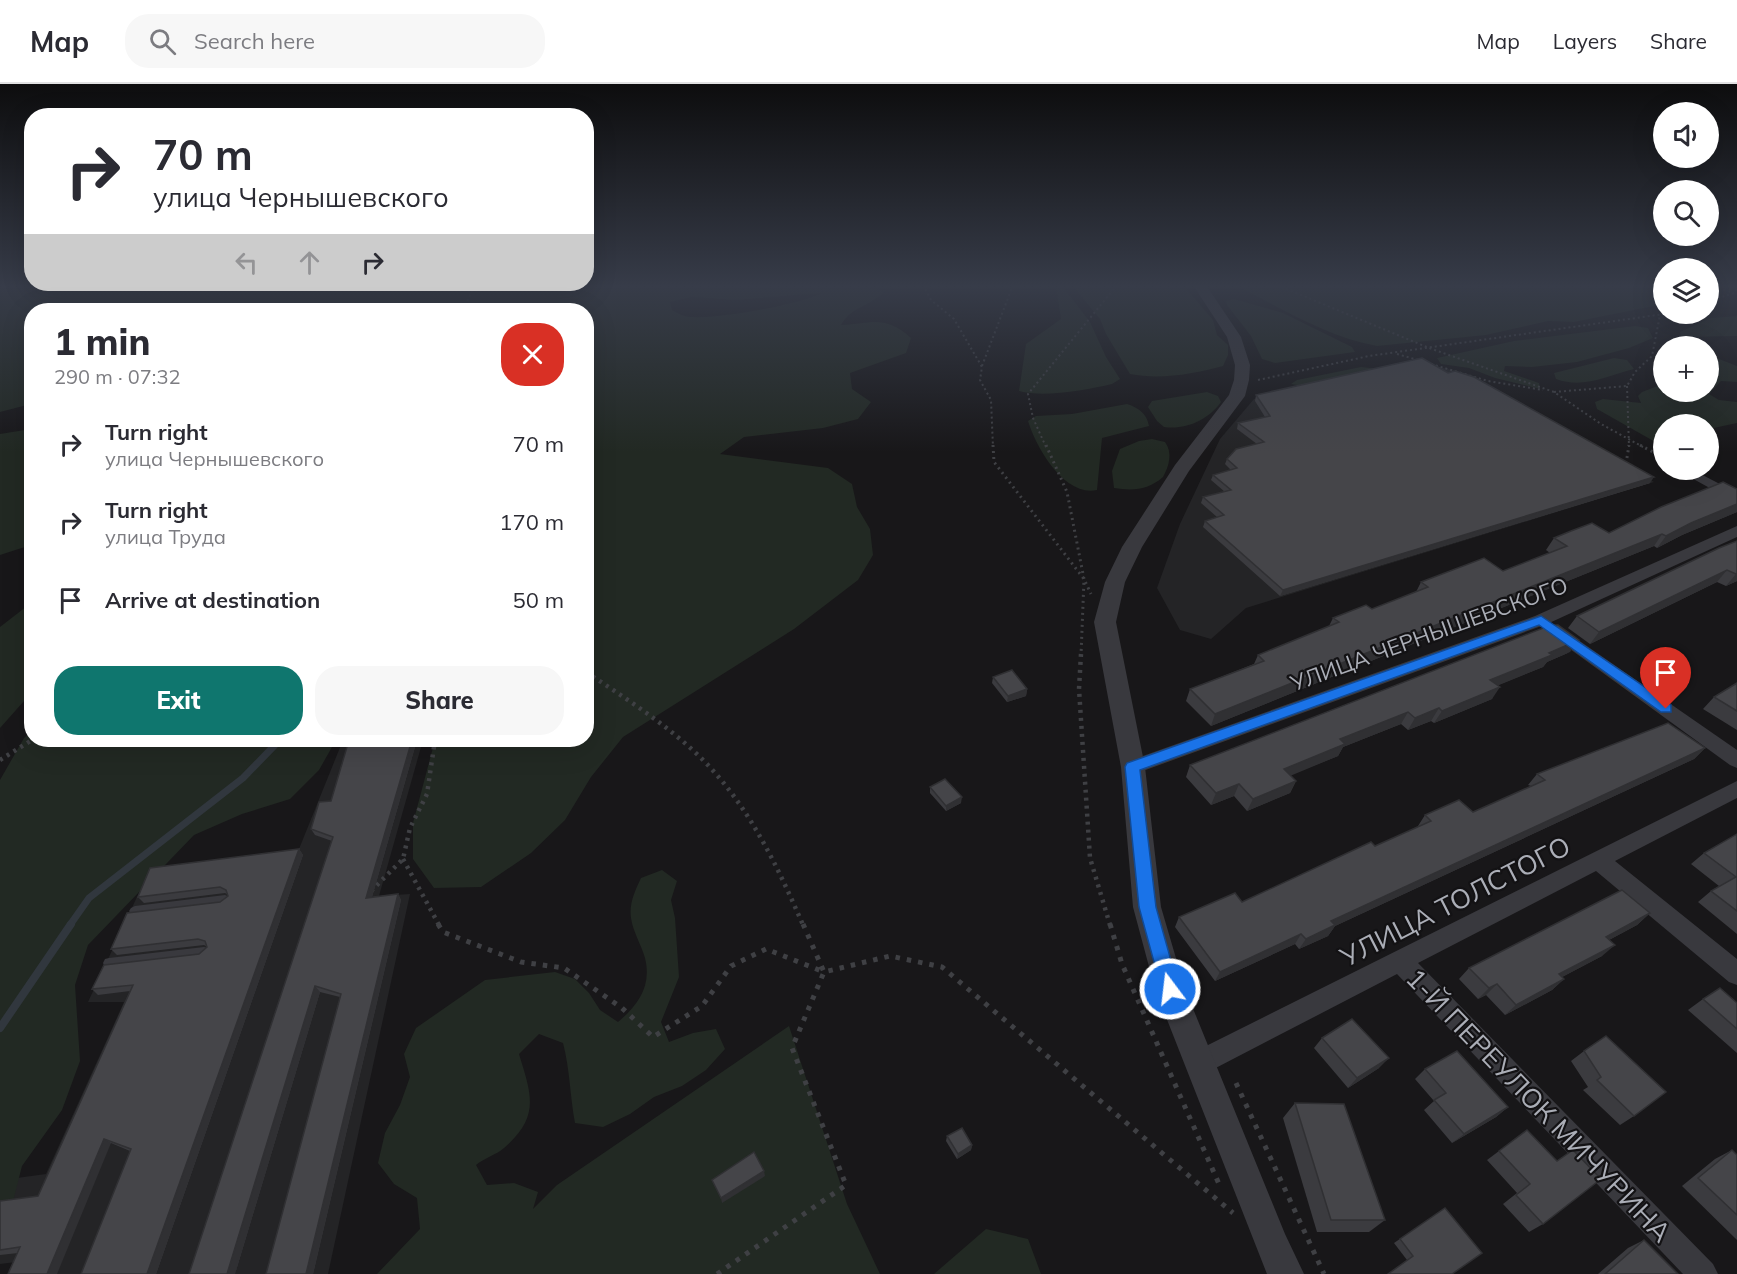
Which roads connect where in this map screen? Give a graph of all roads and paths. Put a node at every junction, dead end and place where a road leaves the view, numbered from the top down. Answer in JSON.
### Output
{"nodes":[{"id":1,"x":967,"y":341,"type":"edge"},
{"id":2,"x":992,"y":341,"type":"edge"},
{"id":3,"x":1235,"y":341,"type":"edge"},
{"id":4,"x":1411,"y":341,"type":"edge"},
{"id":5,"x":1480,"y":341,"type":"edge"},
{"id":6,"x":1656,"y":341,"type":"edge"},
{"id":7,"x":1429,"y":348,"type":"junction"},
{"id":8,"x":1393,"y":353,"type":"junction"},
{"id":9,"x":982,"y":367,"type":"junction"},
{"id":10,"x":1243,"y":383,"type":"junction"},
{"id":11,"x":1627,"y":386,"type":"junction"},
{"id":12,"x":1554,"y":392,"type":"junction"},
{"id":13,"x":1630,"y":440,"type":"junction"},
{"id":14,"x":1653,"y":453,"type":"edge"},
{"id":15,"x":1625,"y":471,"type":"edge"},
{"id":16,"x":1702,"y":480,"type":"edge"},
{"id":17,"x":1737,"y":499,"type":"edge"},
{"id":18,"x":1737,"y":531,"type":"edge"},
{"id":19,"x":1541,"y":620,"type":"junction"},
{"id":20,"x":1105,"y":622,"type":"junction"},
{"id":21,"x":594,"y":677,"type":"edge"},
{"id":22,"x":24,"y":745,"type":"edge"},
{"id":23,"x":434,"y":747,"type":"edge"},
{"id":24,"x":0,"y":760,"type":"edge"},
{"id":25,"x":1737,"y":760,"type":"edge"},
{"id":26,"x":1133,"y":767,"type":"junction"},
{"id":27,"x":1737,"y":789,"type":"edge"},
{"id":28,"x":403,"y":859,"type":"junction"},
{"id":29,"x":1598,"y":860,"type":"junction"},
{"id":30,"x":364,"y":899,"type":"edge"},
{"id":31,"x":225,"y":900,"type":"edge"},
{"id":32,"x":135,"y":910,"type":"edge"},
{"id":33,"x":204,"y":952,"type":"edge"},
{"id":34,"x":1400,"y":961,"type":"junction"},
{"id":35,"x":109,"y":963,"type":"edge"},
{"id":36,"x":824,"y":972,"type":"junction"},
{"id":37,"x":1737,"y":974,"type":"edge"},
{"id":38,"x":1210,"y":1057,"type":"junction"},
{"id":39,"x":1239,"y":1219,"type":"dead end"},
{"id":40,"x":717,"y":1274,"type":"edge"},
{"id":41,"x":1286,"y":1274,"type":"edge"},
{"id":42,"x":1324,"y":1274,"type":"edge"},
{"id":43,"x":1703,"y":1274,"type":"edge"}],
"edges":[{"from":1,"to":9,"type":"path"},
{"from":2,"to":9,"type":"path"},
{"from":3,"to":10,"type":"street"},
{"from":4,"to":7,"type":"path"},
{"from":5,"to":7,"type":"path"},
{"from":6,"to":11,"type":"path"},
{"from":7,"to":8,"type":"path"},
{"from":7,"to":12,"type":"path"},
{"from":8,"to":10,"type":"path"},
{"from":8,"to":12,"type":"path"},
{"from":9,"to":20,"type":"path"},
{"from":10,"to":20,"type":"street"},
{"from":11,"to":12,"type":"path"},
{"from":11,"to":13,"type":"path"},
{"from":12,"to":13,"type":"path"},
{"from":13,"to":14,"type":"path"},
{"from":13,"to":15,"type":"path"},
{"from":16,"to":17,"type":"street"},
{"from":18,"to":19,"type":"street","name":"УЛИЦА ЧЕРНЫШЕВСКОГО"},
{"from":19,"to":25,"type":"street"},
{"from":19,"to":26,"type":"street","name":"УЛИЦА ЧЕРНЫШЕВСКОГО"},
{"from":20,"to":26,"type":"street"},
{"from":21,"to":36,"type":"path"},
{"from":22,"to":24,"type":"path"},
{"from":23,"to":28,"type":"path"},
{"from":26,"to":38,"type":"street"},
{"from":27,"to":29,"type":"street","name":"УЛИЦА ТОЛСТОГО"},
{"from":28,"to":30,"type":"path"},
{"from":28,"to":36,"type":"path"},
{"from":29,"to":34,"type":"street","name":"УЛИЦА ТОЛСТОГО"},
{"from":29,"to":37,"type":"street"},
{"from":31,"to":32,"type":"lane"},
{"from":33,"to":35,"type":"lane"},
{"from":34,"to":38,"type":"street","name":"УЛИЦА ТОЛСТОГО"},
{"from":34,"to":43,"type":"street","name":"1-Й ПЕРЕУЛОК МИЧУРИНА"},
{"from":36,"to":39,"type":"path"},
{"from":36,"to":40,"type":"path"},
{"from":38,"to":41,"type":"street"},
{"from":38,"to":42,"type":"path"}]}
